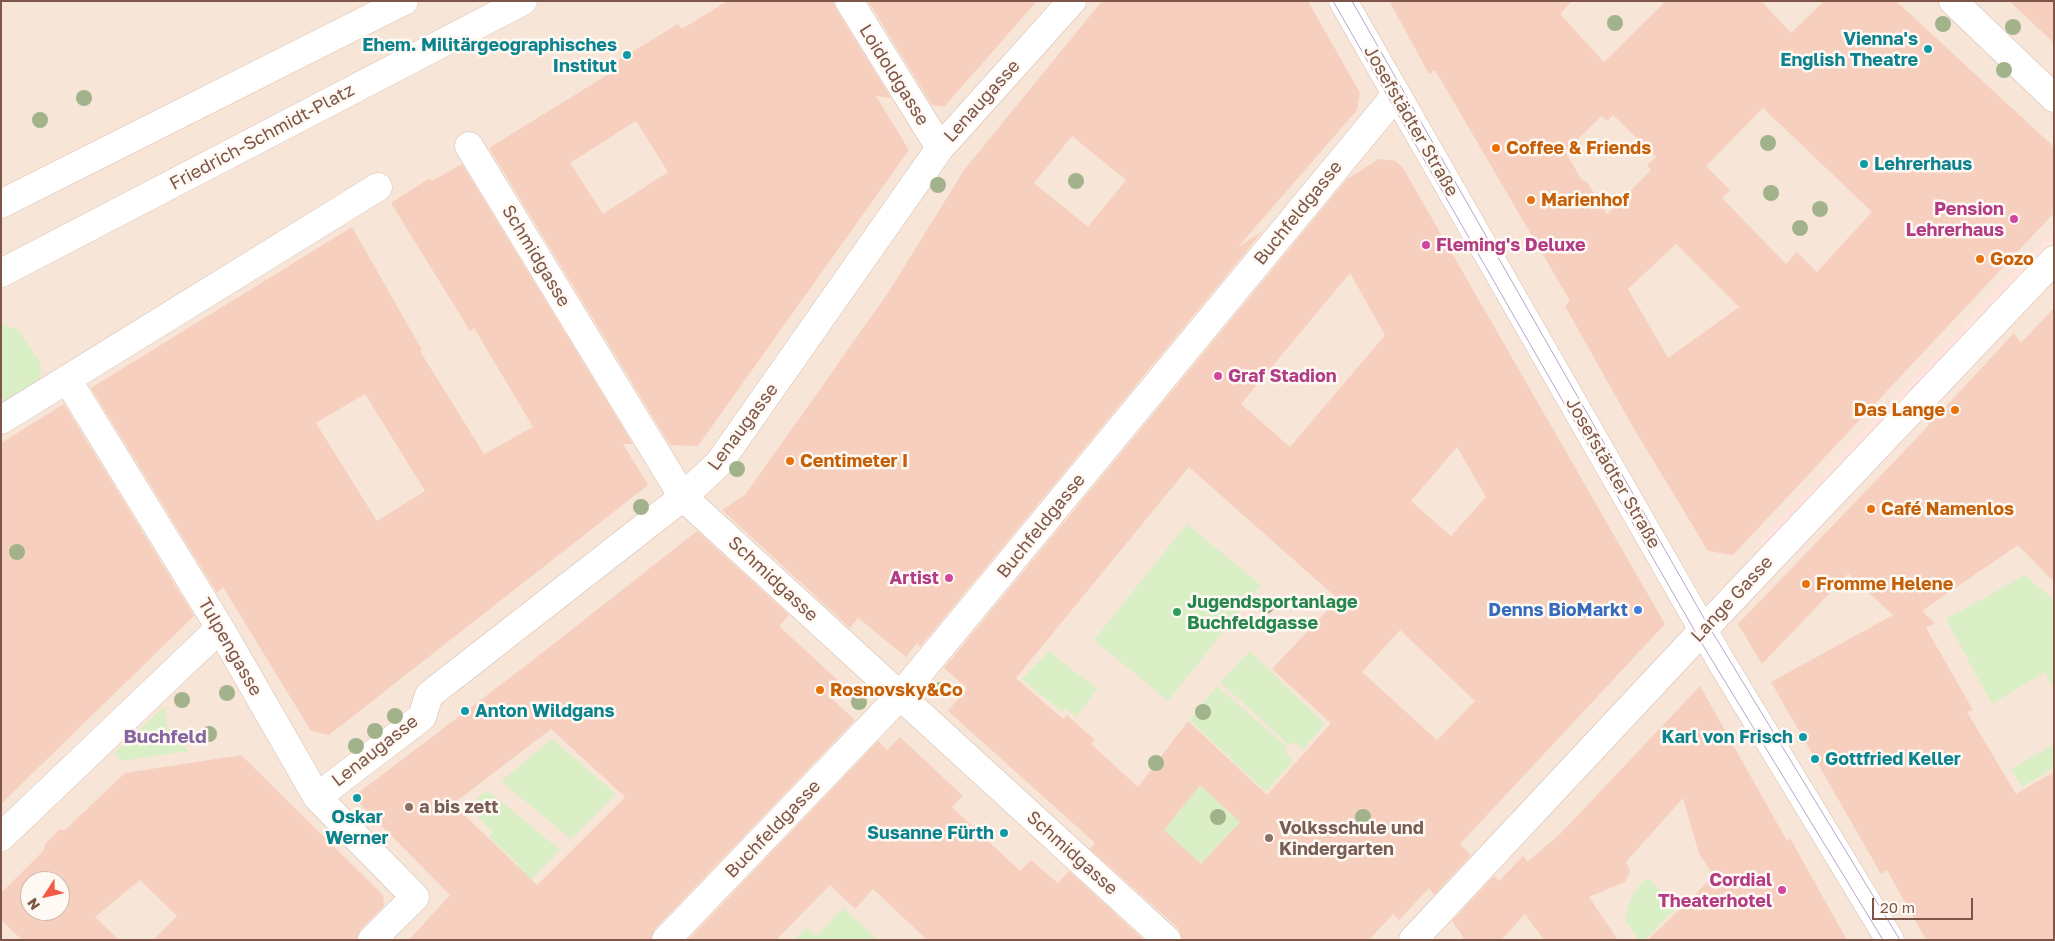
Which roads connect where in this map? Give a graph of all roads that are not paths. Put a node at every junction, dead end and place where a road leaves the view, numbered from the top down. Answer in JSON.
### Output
{"nodes":[{"id":1,"x":404,"y":1,"type":"edge"},
{"id":2,"x":523,"y":1,"type":"edge"},
{"id":3,"x":849,"y":1,"type":"edge"},
{"id":4,"x":1072,"y":1,"type":"edge"},
{"id":5,"x":1343,"y":1,"type":"edge"},
{"id":6,"x":1954,"y":1,"type":"edge"},
{"id":7,"x":1396,"y":95,"type":"junction"},
{"id":8,"x":2054,"y":98,"type":"edge"},
{"id":9,"x":468,"y":146,"type":"dead end"},
{"id":10,"x":940,"y":148,"type":"junction"},
{"id":11,"x":378,"y":187,"type":"dead end"},
{"id":12,"x":1,"y":204,"type":"edge"},
{"id":13,"x":2054,"y":260,"type":"edge"},
{"id":14,"x":1,"y":273,"type":"edge"},
{"id":15,"x":67,"y":379,"type":"junction"},
{"id":16,"x":1,"y":420,"type":"edge"},
{"id":17,"x":683,"y":496,"type":"junction"},
{"id":18,"x":220,"y":628,"type":"junction"},
{"id":19,"x":1703,"y":630,"type":"junction"},
{"id":20,"x":900,"y":696,"type":"junction"},
{"id":21,"x":317,"y":797,"type":"junction"},
{"id":22,"x":1,"y":837,"type":"edge"},
{"id":23,"x":372,"y":940,"type":"edge"},
{"id":24,"x":666,"y":940,"type":"edge"},
{"id":25,"x":1167,"y":940,"type":"edge"},
{"id":26,"x":1412,"y":940,"type":"edge"},
{"id":27,"x":1890,"y":940,"type":"edge"}],
"edges":[{"from":1,"to":12,"type":"street"},
{"from":2,"to":14,"type":"street","name":"Friedrich-Schmidt-Platz"},
{"from":3,"to":10,"type":"street","name":"Loidoldgasse"},
{"from":4,"to":10,"type":"street","name":"Lenaugasse"},
{"from":5,"to":7,"type":"street","name":"Josefstädter Straße"},
{"from":6,"to":8,"type":"street"},
{"from":7,"to":19,"type":"street","name":"Josefstädter Straße"},
{"from":7,"to":20,"type":"street","name":"Buchfeldgasse"},
{"from":9,"to":17,"type":"street","name":"Schmidgasse"},
{"from":10,"to":17,"type":"street","name":"Lenaugasse"},
{"from":11,"to":15,"type":"street"},
{"from":13,"to":19,"type":"street","name":"Lange Gasse"},
{"from":15,"to":16,"type":"street"},
{"from":15,"to":18,"type":"street","name":"Tulpengasse"},
{"from":17,"to":20,"type":"street","name":"Schmidgasse"},
{"from":17,"to":21,"type":"street","name":"Lenaugasse"},
{"from":18,"to":21,"type":"street","name":"Tulpengasse"},
{"from":18,"to":22,"type":"street"},
{"from":19,"to":26,"type":"street","name":"Lange Gasse"},
{"from":19,"to":27,"type":"street","name":"Josefstädter Straße"},
{"from":20,"to":24,"type":"street","name":"Buchfeldgasse"},
{"from":20,"to":25,"type":"street","name":"Schmidgasse"},
{"from":21,"to":23,"type":"street","name":"Tulpengasse"}]}
